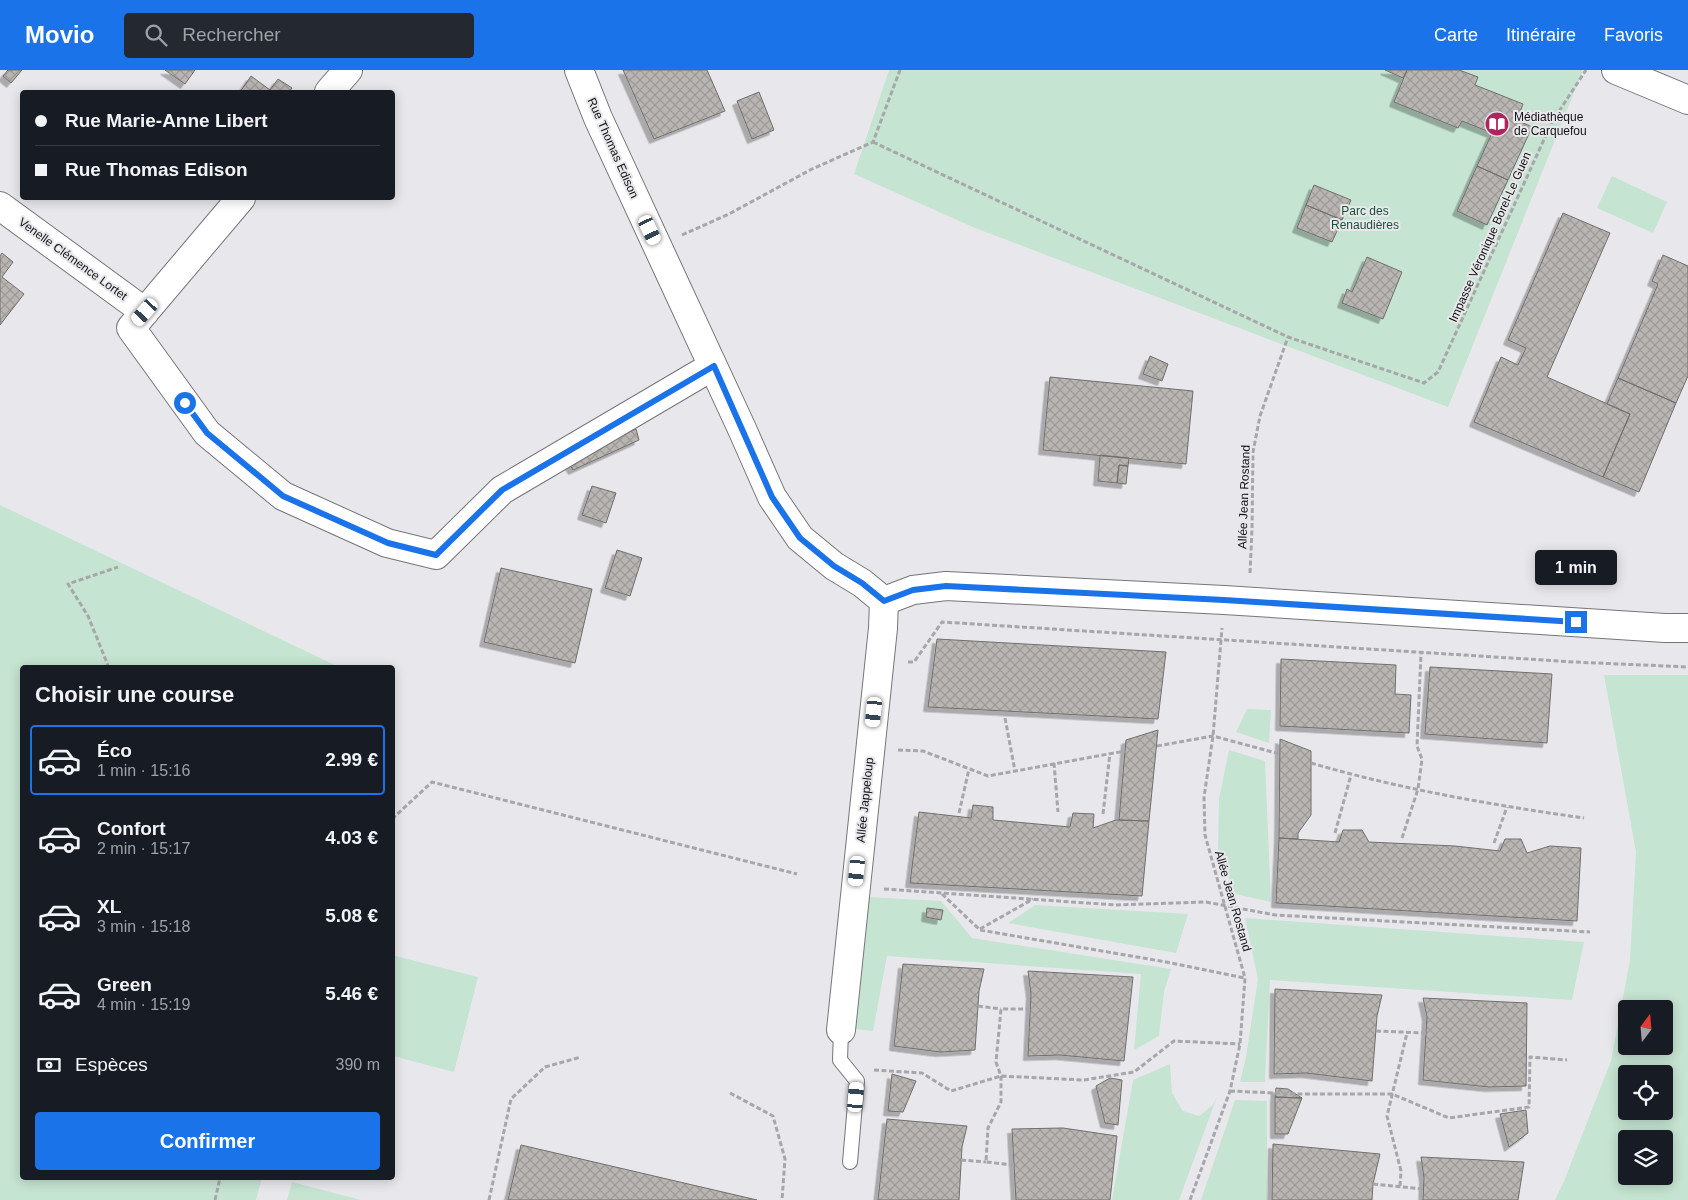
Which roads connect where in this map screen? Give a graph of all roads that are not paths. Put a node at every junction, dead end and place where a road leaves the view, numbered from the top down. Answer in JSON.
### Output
{"nodes":[{"id":1,"x":579,"y":70,"type":"edge"},
{"id":2,"x":1616,"y":70,"type":"edge"},
{"id":3,"x":1688,"y":100,"type":"edge"},
{"id":4,"x":239,"y":200,"type":"edge"},
{"id":5,"x":0,"y":206,"type":"edge"},
{"id":6,"x":145,"y":312,"type":"junction"},
{"id":7,"x":714,"y":366,"type":"junction"},
{"id":8,"x":884,"y":601,"type":"junction"},
{"id":9,"x":1688,"y":628,"type":"edge"},
{"id":10,"x":840,"y":1030,"type":"joint"},
{"id":11,"x":850,"y":1162,"type":"dead end"}],
"edges":[{"from":1,"to":7,"type":"street","name":"Rue Thomas Edison"},
{"from":2,"to":3,"type":"street"},
{"from":4,"to":6,"type":"street"},
{"from":5,"to":6,"type":"street","name":"Venelle Clémence Lortet"},
{"from":6,"to":7,"type":"street"},
{"from":7,"to":8,"type":"street","name":"Rue Thomas Edison"},
{"from":8,"to":9,"type":"street"},
{"from":8,"to":10,"type":"street","name":"Allée Jappeloup"},
{"from":10,"to":11,"type":"lane"}]}
